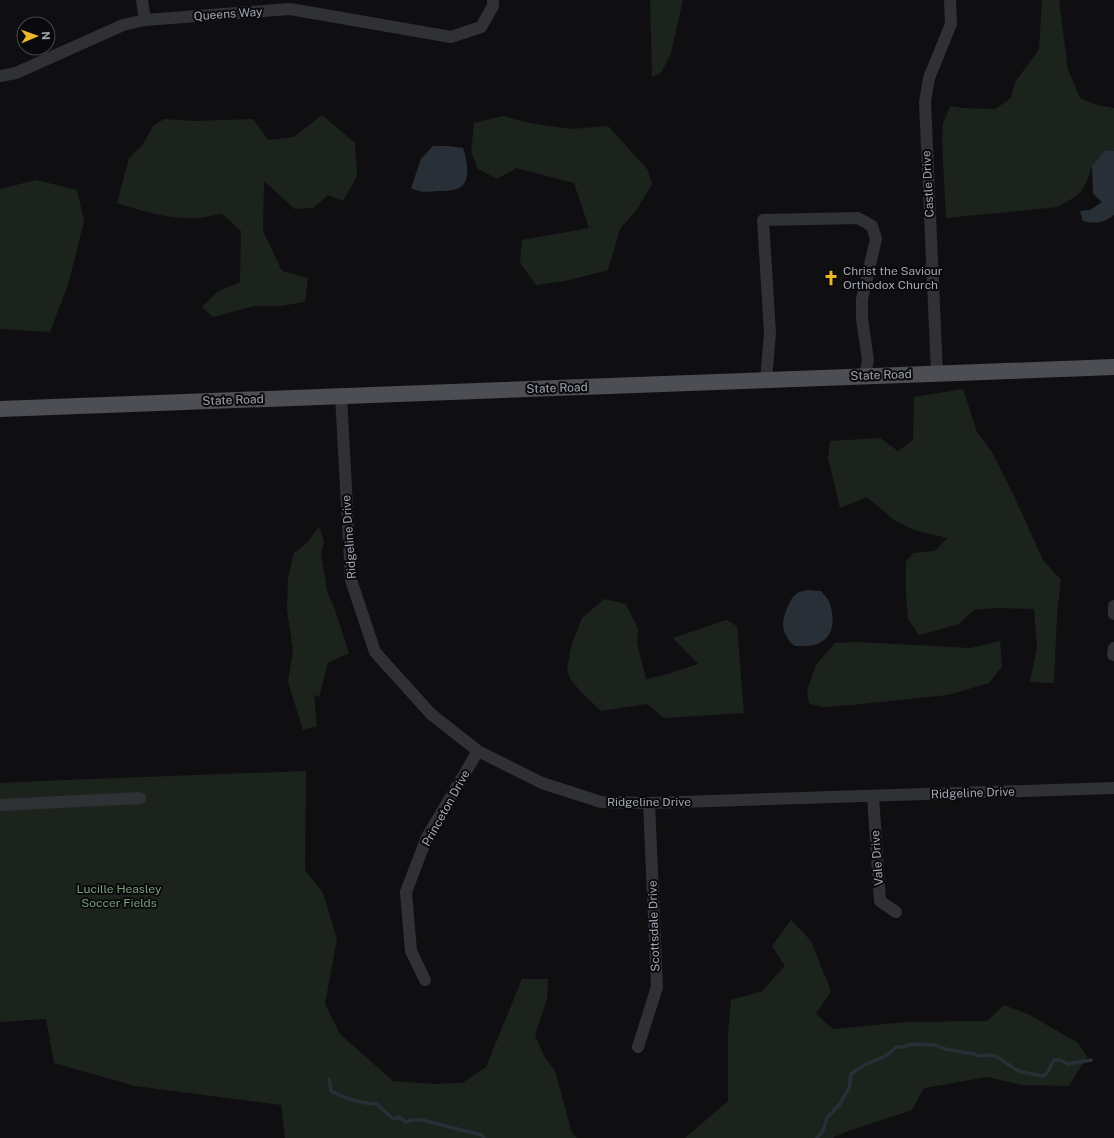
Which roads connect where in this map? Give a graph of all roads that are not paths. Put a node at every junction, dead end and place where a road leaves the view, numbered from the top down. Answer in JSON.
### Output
{"nodes":[{"id":1,"x":142,"y":0,"type":"edge"},
{"id":2,"x":493,"y":0,"type":"edge"},
{"id":3,"x":950,"y":0,"type":"edge"},
{"id":4,"x":145,"y":20,"type":"junction"},
{"id":5,"x":0,"y":76,"type":"edge"},
{"id":6,"x":1114,"y":367,"type":"edge"},
{"id":7,"x":937,"y":373,"type":"junction"},
{"id":8,"x":865,"y":376,"type":"junction"},
{"id":9,"x":766,"y":380,"type":"junction"},
{"id":10,"x":341,"y":396,"type":"junction"},
{"id":11,"x":0,"y":409,"type":"edge"},
{"id":12,"x":1114,"y":606,"type":"edge"},
{"id":13,"x":1114,"y":614,"type":"edge"},
{"id":14,"x":478,"y":751,"type":"junction"},
{"id":15,"x":1114,"y":788,"type":"edge"},
{"id":16,"x":873,"y":796,"type":"junction"},
{"id":17,"x":140,"y":798,"type":"dead end"},
{"id":18,"x":649,"y":803,"type":"junction"},
{"id":19,"x":0,"y":805,"type":"edge"},
{"id":20,"x":896,"y":912,"type":"dead end"},
{"id":21,"x":425,"y":980,"type":"dead end"},
{"id":22,"x":638,"y":1047,"type":"dead end"}],
"edges":[{"from":1,"to":4,"type":"street"},
{"from":2,"to":4,"type":"street","name":"Queens Way"},
{"from":3,"to":7,"type":"street","name":"Castle Drive"},
{"from":4,"to":5,"type":"street","name":"Queens Way"},
{"from":6,"to":7,"type":"main road","name":"State Road"},
{"from":7,"to":8,"type":"main road","name":"State Road"},
{"from":8,"to":9,"type":"main road","name":"State Road"},
{"from":8,"to":9,"type":"street"},
{"from":9,"to":10,"type":"main road","name":"State Road"},
{"from":10,"to":11,"type":"main road","name":"State Road"},
{"from":10,"to":14,"type":"street","name":"Ridgeline Drive"},
{"from":12,"to":13,"type":"street"},
{"from":14,"to":18,"type":"street","name":"Ridgeline Drive"},
{"from":14,"to":21,"type":"street","name":"Princeton Drive"},
{"from":15,"to":16,"type":"street","name":"Ridgeline Drive"},
{"from":16,"to":18,"type":"street","name":"Ridgeline Drive"},
{"from":16,"to":20,"type":"street","name":"Vale Drive"},
{"from":17,"to":19,"type":"street"},
{"from":18,"to":22,"type":"street","name":"Scottsdale Drive"}]}
